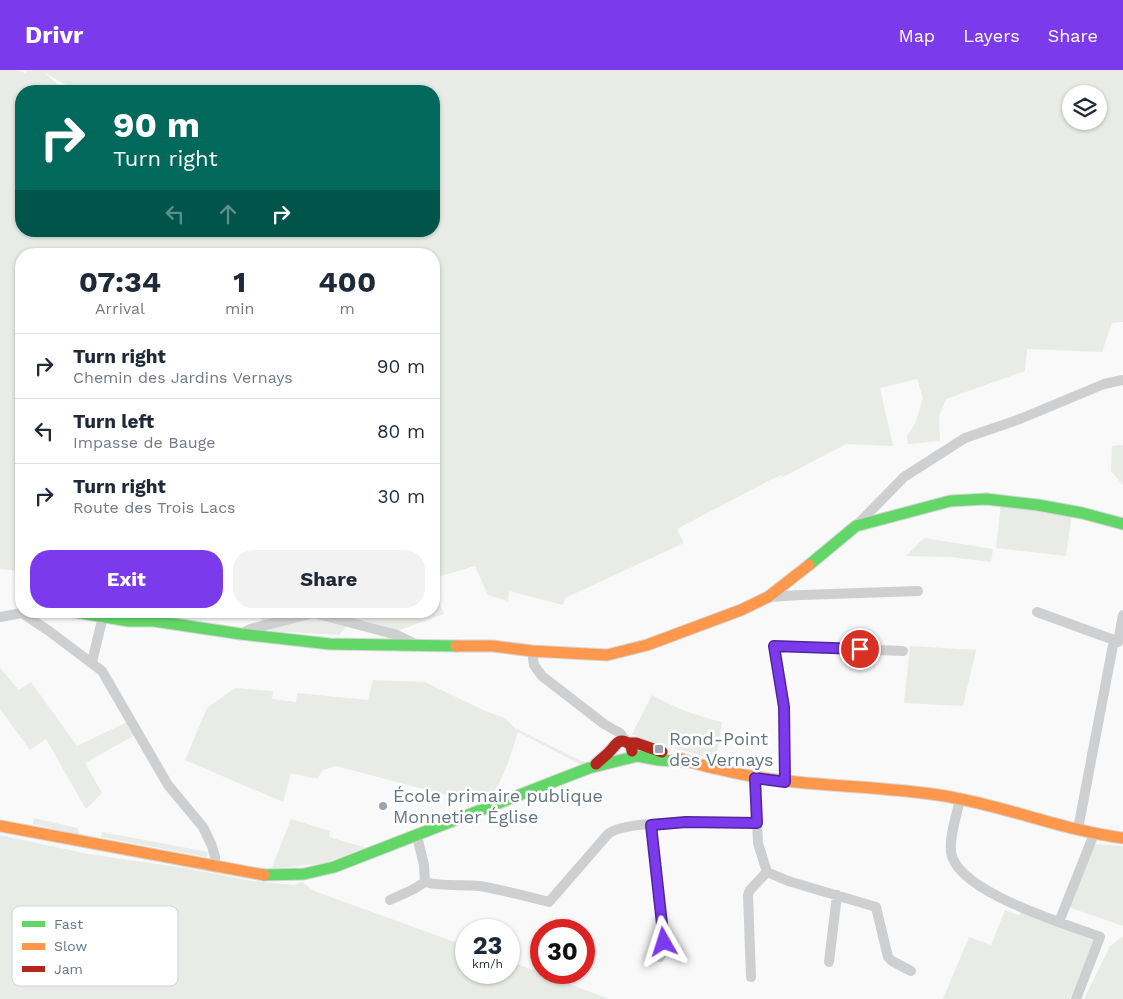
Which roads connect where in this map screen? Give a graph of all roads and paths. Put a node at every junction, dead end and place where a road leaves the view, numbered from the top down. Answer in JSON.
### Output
{"nodes":[{"id":1,"x":1123,"y":380,"type":"edge"},
{"id":2,"x":1123,"y":524,"type":"edge"},
{"id":3,"x":856,"y":526,"type":"junction"},
{"id":4,"x":918,"y":591,"type":"dead end"},
{"id":5,"x":768,"y":598,"type":"junction"},
{"id":6,"x":1037,"y":612,"type":"dead end"},
{"id":7,"x":15,"y":615,"type":"edge"},
{"id":8,"x":1123,"y":615,"type":"edge"},
{"id":9,"x":0,"y":617,"type":"edge"},
{"id":10,"x":29,"y":618,"type":"edge"},
{"id":11,"x":103,"y":618,"type":"edge"},
{"id":12,"x":113,"y":618,"type":"edge"},
{"id":13,"x":293,"y":618,"type":"edge"},
{"id":14,"x":333,"y":618,"type":"edge"},
{"id":15,"x":241,"y":634,"type":"junction"},
{"id":16,"x":1114,"y":640,"type":"junction"},
{"id":17,"x":419,"y":646,"type":"junction"},
{"id":18,"x":532,"y":651,"type":"junction"},
{"id":19,"x":903,"y":651,"type":"dead end"},
{"id":20,"x":92,"y":662,"type":"junction"},
{"id":21,"x":604,"y":724,"type":"junction"},
{"id":22,"x":627,"y":742,"type":"junction"},
{"id":23,"x":613,"y":747,"type":"junction"},
{"id":24,"x":624,"y":758,"type":"junction"},
{"id":25,"x":689,"y":762,"type":"junction"},
{"id":26,"x":589,"y":768,"type":"junction"},
{"id":27,"x":755,"y":778,"type":"junction"},
{"id":28,"x":785,"y":782,"type":"junction"},
{"id":29,"x":960,"y":799,"type":"junction"},
{"id":30,"x":757,"y":823,"type":"junction"},
{"id":31,"x":651,"y":825,"type":"junction"},
{"id":32,"x":0,"y":826,"type":"edge"},
{"id":33,"x":1078,"y":829,"type":"junction"},
{"id":34,"x":1094,"y":834,"type":"junction"},
{"id":35,"x":417,"y":836,"type":"junction"},
{"id":36,"x":1123,"y":838,"type":"edge"},
{"id":37,"x":215,"y":867,"type":"junction"},
{"id":38,"x":767,"y":872,"type":"junction"},
{"id":39,"x":425,"y":882,"type":"junction"},
{"id":40,"x":837,"y":895,"type":"junction"},
{"id":41,"x":390,"y":900,"type":"dead end"},
{"id":42,"x":1059,"y":922,"type":"junction"},
{"id":43,"x":660,"y":957,"type":"dead end"},
{"id":44,"x":829,"y":962,"type":"dead end"},
{"id":45,"x":911,"y":971,"type":"dead end"},
{"id":46,"x":751,"y":977,"type":"dead end"},
{"id":47,"x":1076,"y":999,"type":"edge"}],
"edges":[{"from":1,"to":3,"type":"street"},
{"from":2,"to":3,"type":"street"},
{"from":3,"to":5,"type":"street"},
{"from":4,"to":5,"type":"street"},
{"from":5,"to":18,"type":"street"},
{"from":6,"to":16,"type":"street"},
{"from":7,"to":9,"type":"street"},
{"from":8,"to":16,"type":"street"},
{"from":10,"to":20,"type":"street"},
{"from":11,"to":20,"type":"street"},
{"from":12,"to":15,"type":"street"},
{"from":13,"to":15,"type":"street"},
{"from":14,"to":17,"type":"street"},
{"from":15,"to":17,"type":"street"},
{"from":16,"to":33,"type":"street"},
{"from":17,"to":18,"type":"street"},
{"from":18,"to":21,"type":"street"},
{"from":19,"to":28,"type":"street"},
{"from":20,"to":37,"type":"street"},
{"from":21,"to":22,"type":"street"},
{"from":21,"to":23,"type":"street"},
{"from":22,"to":23,"type":"street"},
{"from":22,"to":24,"type":"street"},
{"from":22,"to":25,"type":"street"},
{"from":23,"to":24,"type":"street"},
{"from":23,"to":26,"type":"street"},
{"from":24,"to":25,"type":"street"},
{"from":24,"to":26,"type":"street"},
{"from":25,"to":27,"type":"street"},
{"from":26,"to":35,"type":"street"},
{"from":27,"to":28,"type":"street"},
{"from":27,"to":30,"type":"street"},
{"from":28,"to":29,"type":"street"},
{"from":29,"to":33,"type":"street"},
{"from":29,"to":42,"type":"street"},
{"from":30,"to":31,"type":"street"},
{"from":30,"to":38,"type":"street"},
{"from":31,"to":39,"type":"street"},
{"from":31,"to":43,"type":"street"},
{"from":32,"to":37,"type":"street"},
{"from":33,"to":34,"type":"street"},
{"from":34,"to":36,"type":"street"},
{"from":34,"to":42,"type":"street"},
{"from":35,"to":37,"type":"street"},
{"from":35,"to":39,"type":"street"},
{"from":38,"to":40,"type":"street"},
{"from":38,"to":46,"type":"street"},
{"from":39,"to":41,"type":"street"},
{"from":40,"to":44,"type":"street"},
{"from":40,"to":45,"type":"street"},
{"from":42,"to":47,"type":"street"}]}
